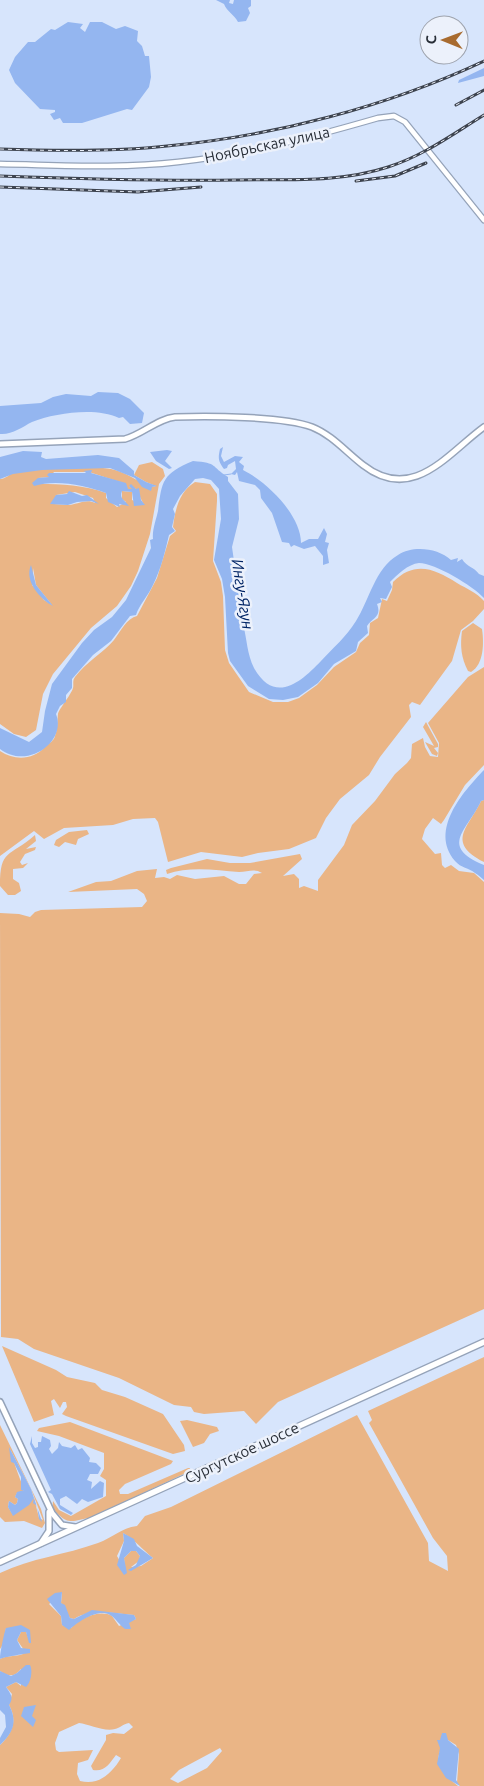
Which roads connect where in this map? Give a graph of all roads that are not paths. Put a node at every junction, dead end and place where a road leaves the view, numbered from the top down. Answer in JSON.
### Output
{"nodes":[{"id":1,"x":0,"y":164,"type":"edge"},
{"id":2,"x":484,"y":220,"type":"edge"},
{"id":3,"x":484,"y":427,"type":"edge"},
{"id":4,"x":0,"y":444,"type":"edge"},
{"id":5,"x":484,"y":1342,"type":"edge"},
{"id":6,"x":0,"y":1402,"type":"edge"},
{"id":7,"x":47,"y":1504,"type":"junction"},
{"id":8,"x":52,"y":1513,"type":"junction"},
{"id":9,"x":96,"y":1520,"type":"junction"},
{"id":10,"x":50,"y":1523,"type":"junction"},
{"id":11,"x":59,"y":1536,"type":"junction"},
{"id":12,"x":35,"y":1547,"type":"junction"},
{"id":13,"x":0,"y":1562,"type":"edge"}],
"edges":[{"from":1,"to":2,"type":"street","name":"Ноябрьская улица"},
{"from":3,"to":4,"type":"main road"},
{"from":5,"to":9,"type":"main road","name":"Сургутское шоссе"},
{"from":6,"to":7,"type":"main road"},
{"from":7,"to":8,"type":"main road"},
{"from":7,"to":10,"type":"main road"},
{"from":8,"to":9,"type":"main road"},
{"from":8,"to":11,"type":"main road"},
{"from":9,"to":11,"type":"main road","name":"Сургутское шоссе"},
{"from":10,"to":11,"type":"main road"},
{"from":10,"to":12,"type":"main road"},
{"from":11,"to":12,"type":"main road","name":"Сургутское шоссе"},
{"from":12,"to":13,"type":"main road","name":"Сургутское шоссе"}]}
